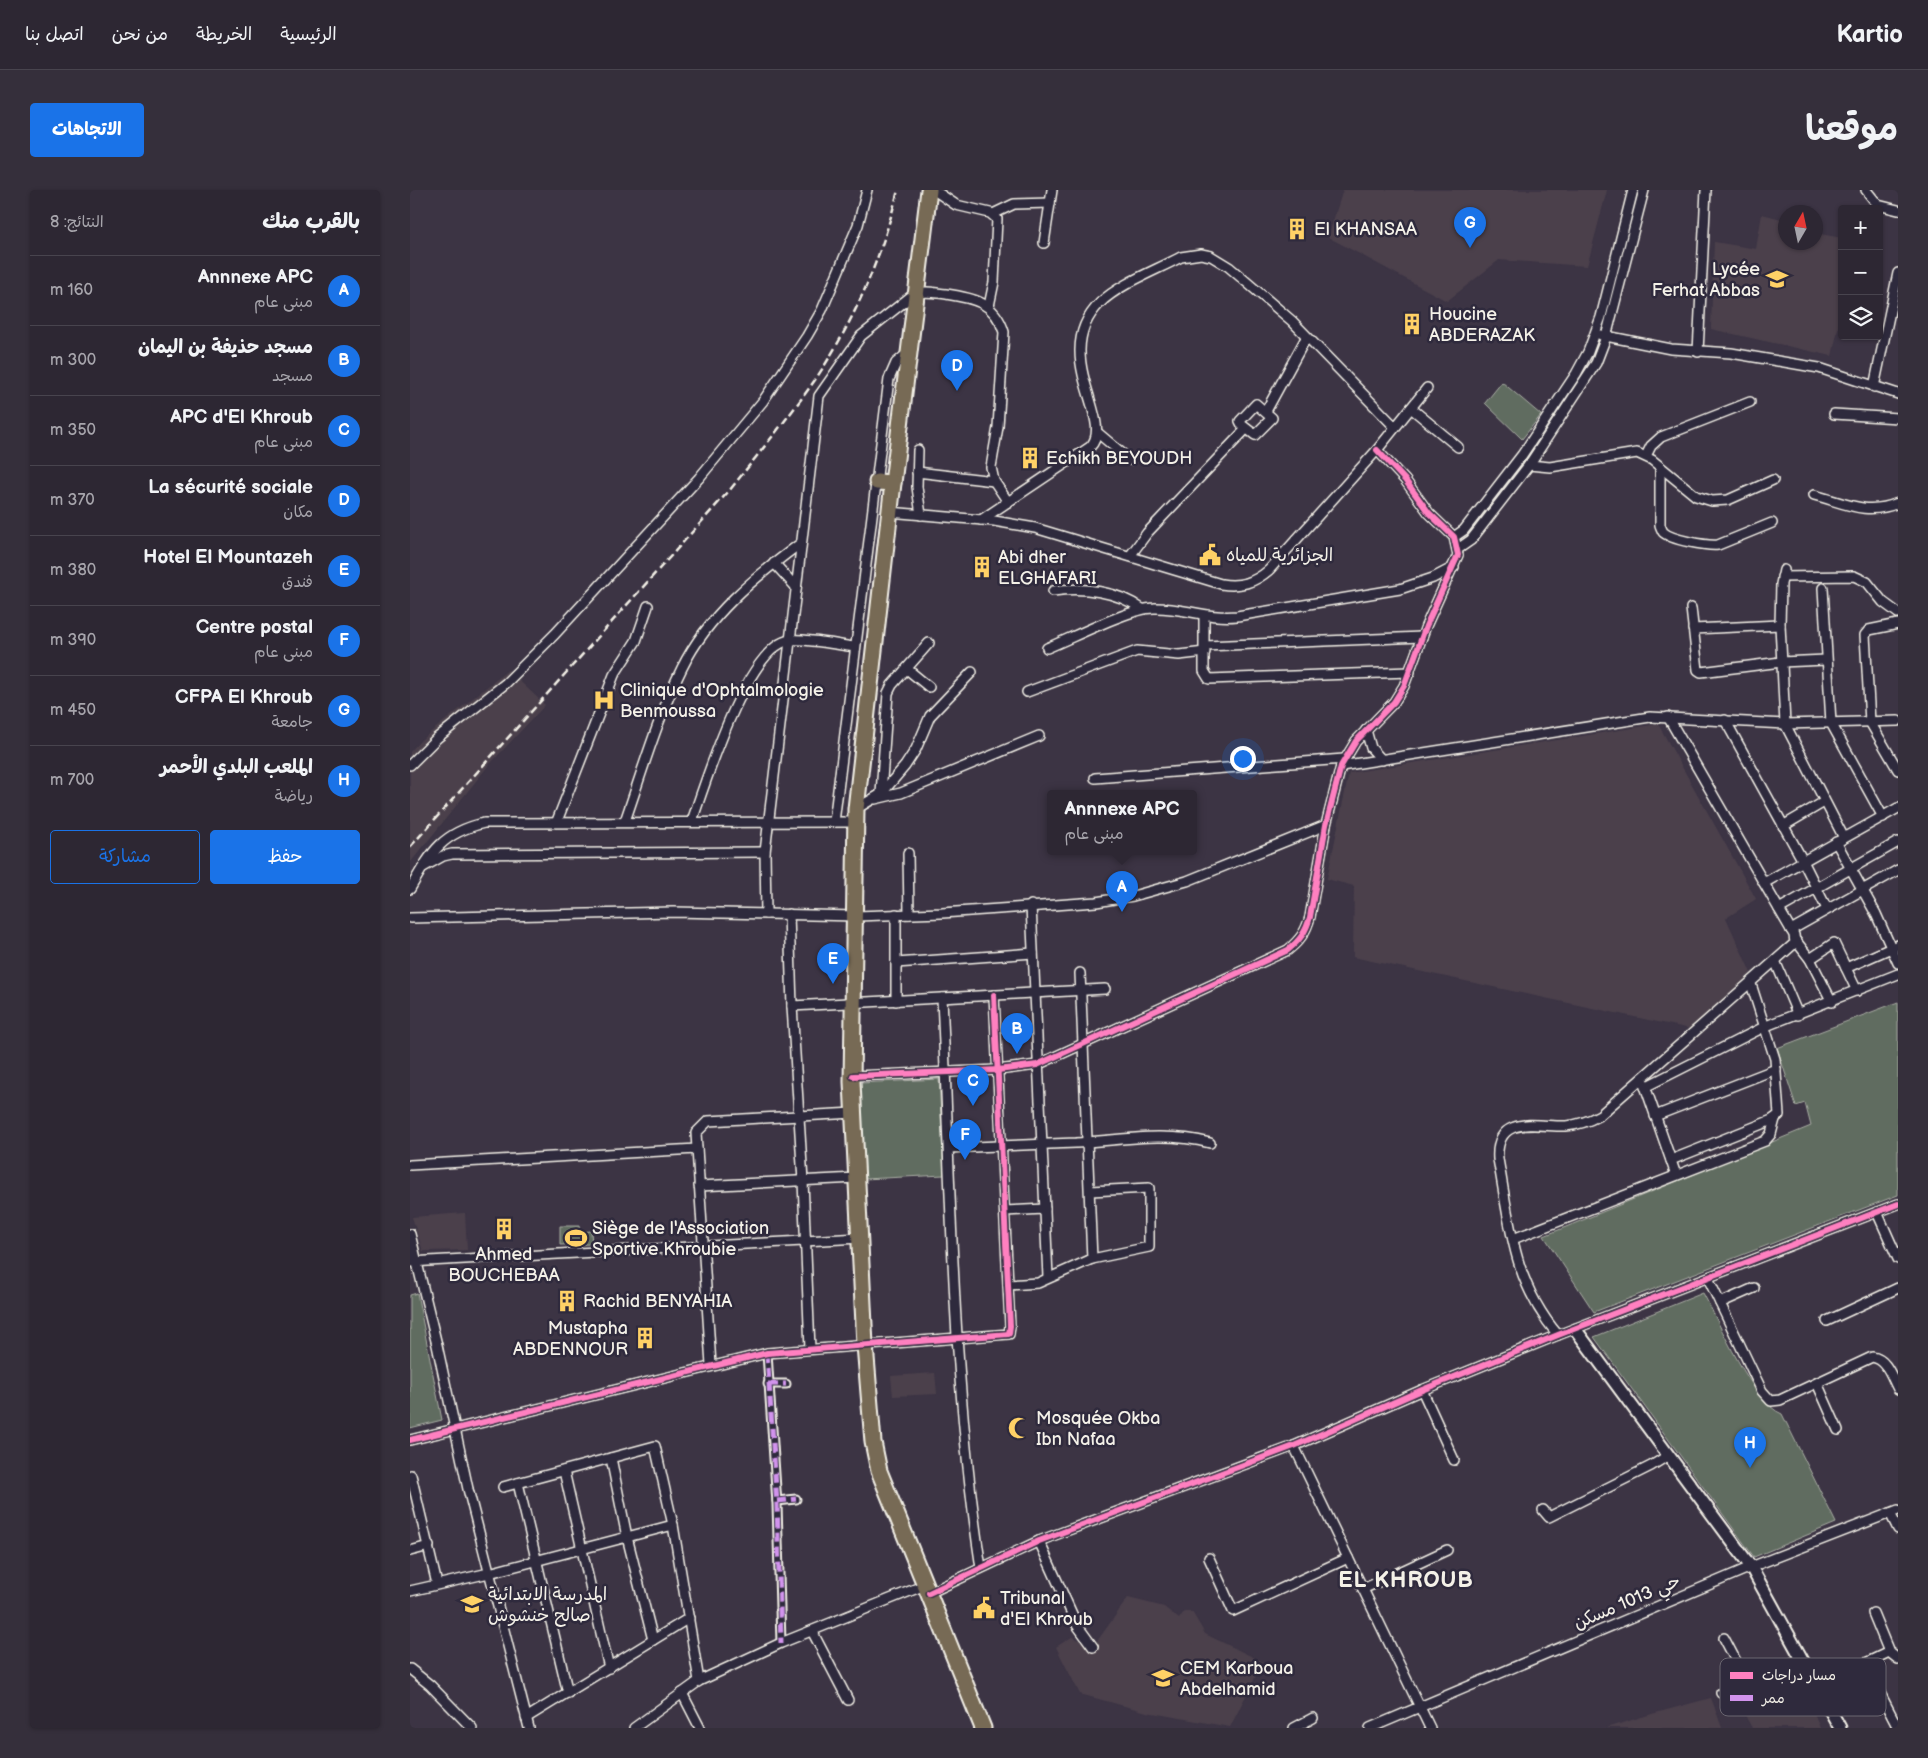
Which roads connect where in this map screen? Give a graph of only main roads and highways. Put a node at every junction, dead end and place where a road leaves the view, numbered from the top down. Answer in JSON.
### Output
{"nodes":[{"id":1,"x":929,"y":190,"type":"edge"},
{"id":2,"x":877,"y":482,"type":"road end"},
{"id":3,"x":893,"y":483,"type":"junction"},
{"id":4,"x":983,"y":1728,"type":"edge"}],
"edges":[{"from":1,"to":3,"type":"main road"},
{"from":2,"to":3,"type":"main road"},
{"from":3,"to":4,"type":"main road"}]}
